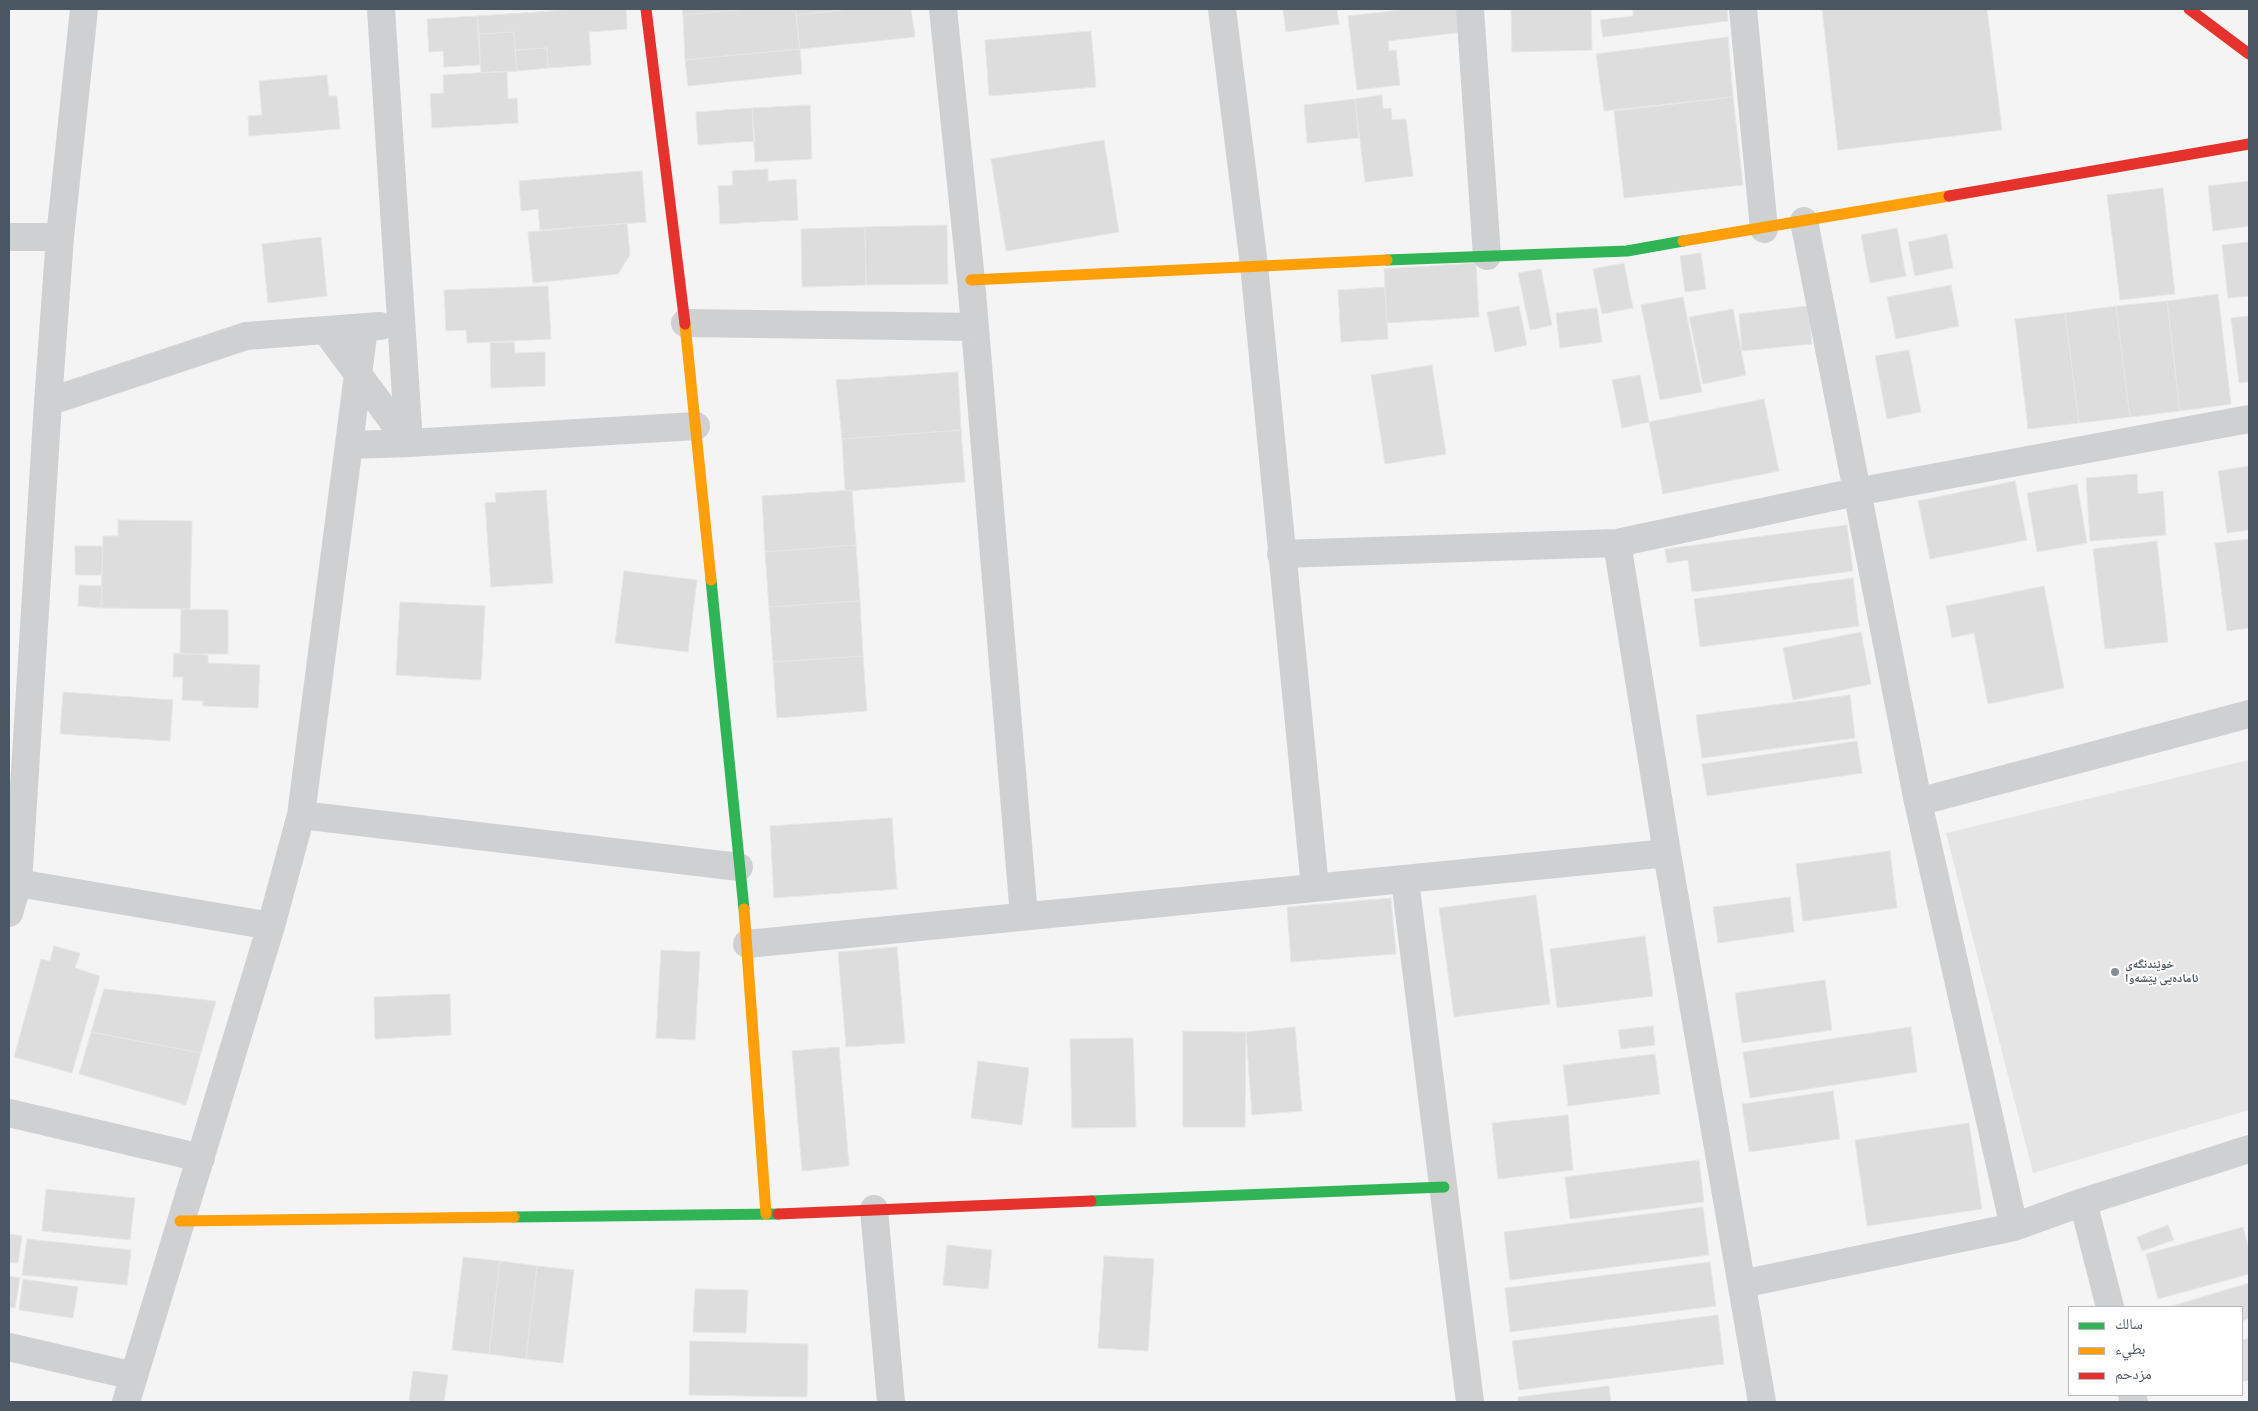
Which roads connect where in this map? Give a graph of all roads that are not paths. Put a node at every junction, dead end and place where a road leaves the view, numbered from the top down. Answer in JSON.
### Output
{"nodes":[{"id":1,"x":381,"y":9,"type":"edge"},
{"id":2,"x":646,"y":9,"type":"edge"},
{"id":3,"x":943,"y":9,"type":"edge"},
{"id":4,"x":1222,"y":9,"type":"edge"},
{"id":5,"x":1470,"y":9,"type":"edge"},
{"id":6,"x":1743,"y":9,"type":"edge"},
{"id":7,"x":2189,"y":9,"type":"edge"},
{"id":8,"x":77,"y":10,"type":"edge"},
{"id":9,"x":2218,"y":17,"type":"dead end"},
{"id":10,"x":2234,"y":41,"type":"junction"},
{"id":11,"x":2249,"y":54,"type":"edge"},
{"id":12,"x":2249,"y":144,"type":"edge"},
{"id":13,"x":1804,"y":221,"type":"junction"},
{"id":14,"x":1764,"y":229,"type":"junction"},
{"id":15,"x":9,"y":237,"type":"edge"},
{"id":16,"x":60,"y":237,"type":"junction"},
{"id":17,"x":1487,"y":256,"type":"junction"},
{"id":18,"x":1254,"y":265,"type":"junction"},
{"id":19,"x":971,"y":280,"type":"junction"},
{"id":20,"x":685,"y":323,"type":"junction"},
{"id":21,"x":402,"y":324,"type":"junction"},
{"id":22,"x":974,"y":327,"type":"junction"},
{"id":23,"x":364,"y":328,"type":"junction"},
{"id":24,"x":326,"y":331,"type":"junction"},
{"id":25,"x":358,"y":374,"type":"junction"},
{"id":26,"x":48,"y":402,"type":"junction"},
{"id":27,"x":2249,"y":419,"type":"edge"},
{"id":28,"x":696,"y":426,"type":"junction"},
{"id":29,"x":409,"y":443,"type":"junction"},
{"id":30,"x":350,"y":445,"type":"junction"},
{"id":31,"x":1856,"y":492,"type":"junction"},
{"id":32,"x":1617,"y":543,"type":"junction"},
{"id":33,"x":1281,"y":554,"type":"junction"},
{"id":34,"x":2249,"y":714,"type":"edge"},
{"id":35,"x":17,"y":735,"type":"edge"},
{"id":36,"x":1918,"y":802,"type":"junction"},
{"id":37,"x":301,"y":815,"type":"junction"},
{"id":38,"x":1667,"y":853,"type":"junction"},
{"id":39,"x":739,"y":867,"type":"junction"},
{"id":40,"x":1405,"y":880,"type":"junction"},
{"id":41,"x":18,"y":882,"type":"junction"},
{"id":42,"x":1315,"y":887,"type":"junction"},
{"id":43,"x":9,"y":913,"type":"edge"},
{"id":44,"x":1024,"y":916,"type":"junction"},
{"id":45,"x":271,"y":926,"type":"junction"},
{"id":46,"x":747,"y":944,"type":"junction"},
{"id":47,"x":9,"y":1113,"type":"edge"},
{"id":48,"x":2249,"y":1150,"type":"edge"},
{"id":49,"x":201,"y":1158,"type":"junction"},
{"id":50,"x":1444,"y":1187,"type":"junction"},
{"id":51,"x":2083,"y":1202,"type":"junction"},
{"id":52,"x":874,"y":1209,"type":"junction"},
{"id":53,"x":766,"y":1214,"type":"junction"},
{"id":54,"x":180,"y":1221,"type":"junction"},
{"id":55,"x":2014,"y":1227,"type":"junction"},
{"id":56,"x":1742,"y":1284,"type":"junction"},
{"id":57,"x":2110,"y":1306,"type":"edge"},
{"id":58,"x":9,"y":1347,"type":"edge"},
{"id":59,"x":134,"y":1376,"type":"junction"},
{"id":60,"x":126,"y":1402,"type":"edge"},
{"id":61,"x":891,"y":1402,"type":"edge"},
{"id":62,"x":1470,"y":1402,"type":"edge"},
{"id":63,"x":1762,"y":1402,"type":"edge"}],
"edges":[{"from":1,"to":21,"type":"street"},
{"from":2,"to":20,"type":"street"},
{"from":3,"to":19,"type":"street"},
{"from":4,"to":18,"type":"street"},
{"from":5,"to":17,"type":"street"},
{"from":6,"to":14,"type":"street"},
{"from":7,"to":10,"type":"street"},
{"from":8,"to":16,"type":"street"},
{"from":9,"to":10,"type":"street"},
{"from":10,"to":11,"type":"street"},
{"from":12,"to":13,"type":"street"},
{"from":13,"to":14,"type":"street"},
{"from":13,"to":31,"type":"street"},
{"from":14,"to":17,"type":"street"},
{"from":15,"to":16,"type":"street"},
{"from":16,"to":26,"type":"street"},
{"from":17,"to":18,"type":"street"},
{"from":18,"to":19,"type":"street"},
{"from":18,"to":33,"type":"street"},
{"from":19,"to":22,"type":"street"},
{"from":20,"to":22,"type":"street"},
{"from":20,"to":28,"type":"street"},
{"from":21,"to":23,"type":"street"},
{"from":21,"to":29,"type":"street"},
{"from":22,"to":44,"type":"street"},
{"from":23,"to":24,"type":"street"},
{"from":23,"to":25,"type":"street"},
{"from":24,"to":25,"type":"street"},
{"from":24,"to":26,"type":"street"},
{"from":25,"to":29,"type":"street"},
{"from":25,"to":30,"type":"street"},
{"from":26,"to":35,"type":"street"},
{"from":27,"to":31,"type":"street"},
{"from":28,"to":29,"type":"street"},
{"from":28,"to":39,"type":"street"},
{"from":29,"to":30,"type":"street"},
{"from":30,"to":37,"type":"street"},
{"from":31,"to":32,"type":"street"},
{"from":31,"to":36,"type":"street"},
{"from":32,"to":33,"type":"street"},
{"from":32,"to":38,"type":"street"},
{"from":33,"to":42,"type":"street"},
{"from":34,"to":36,"type":"street"},
{"from":35,"to":41,"type":"street"},
{"from":36,"to":55,"type":"street"},
{"from":37,"to":39,"type":"street"},
{"from":37,"to":45,"type":"street"},
{"from":38,"to":40,"type":"street"},
{"from":38,"to":56,"type":"street"},
{"from":39,"to":46,"type":"street"},
{"from":40,"to":42,"type":"street"},
{"from":40,"to":50,"type":"street"},
{"from":41,"to":43,"type":"street"},
{"from":41,"to":45,"type":"street"},
{"from":42,"to":44,"type":"street"},
{"from":44,"to":46,"type":"street"},
{"from":45,"to":49,"type":"street"},
{"from":46,"to":53,"type":"street"},
{"from":47,"to":49,"type":"street"},
{"from":48,"to":51,"type":"street"},
{"from":49,"to":54,"type":"street"},
{"from":50,"to":52,"type":"street"},
{"from":50,"to":62,"type":"street"},
{"from":51,"to":55,"type":"street"},
{"from":51,"to":57,"type":"street"},
{"from":52,"to":53,"type":"street"},
{"from":52,"to":61,"type":"street"},
{"from":53,"to":54,"type":"street"},
{"from":54,"to":59,"type":"street"},
{"from":55,"to":56,"type":"street"},
{"from":56,"to":63,"type":"street"},
{"from":58,"to":59,"type":"street"},
{"from":59,"to":60,"type":"street"}]}
